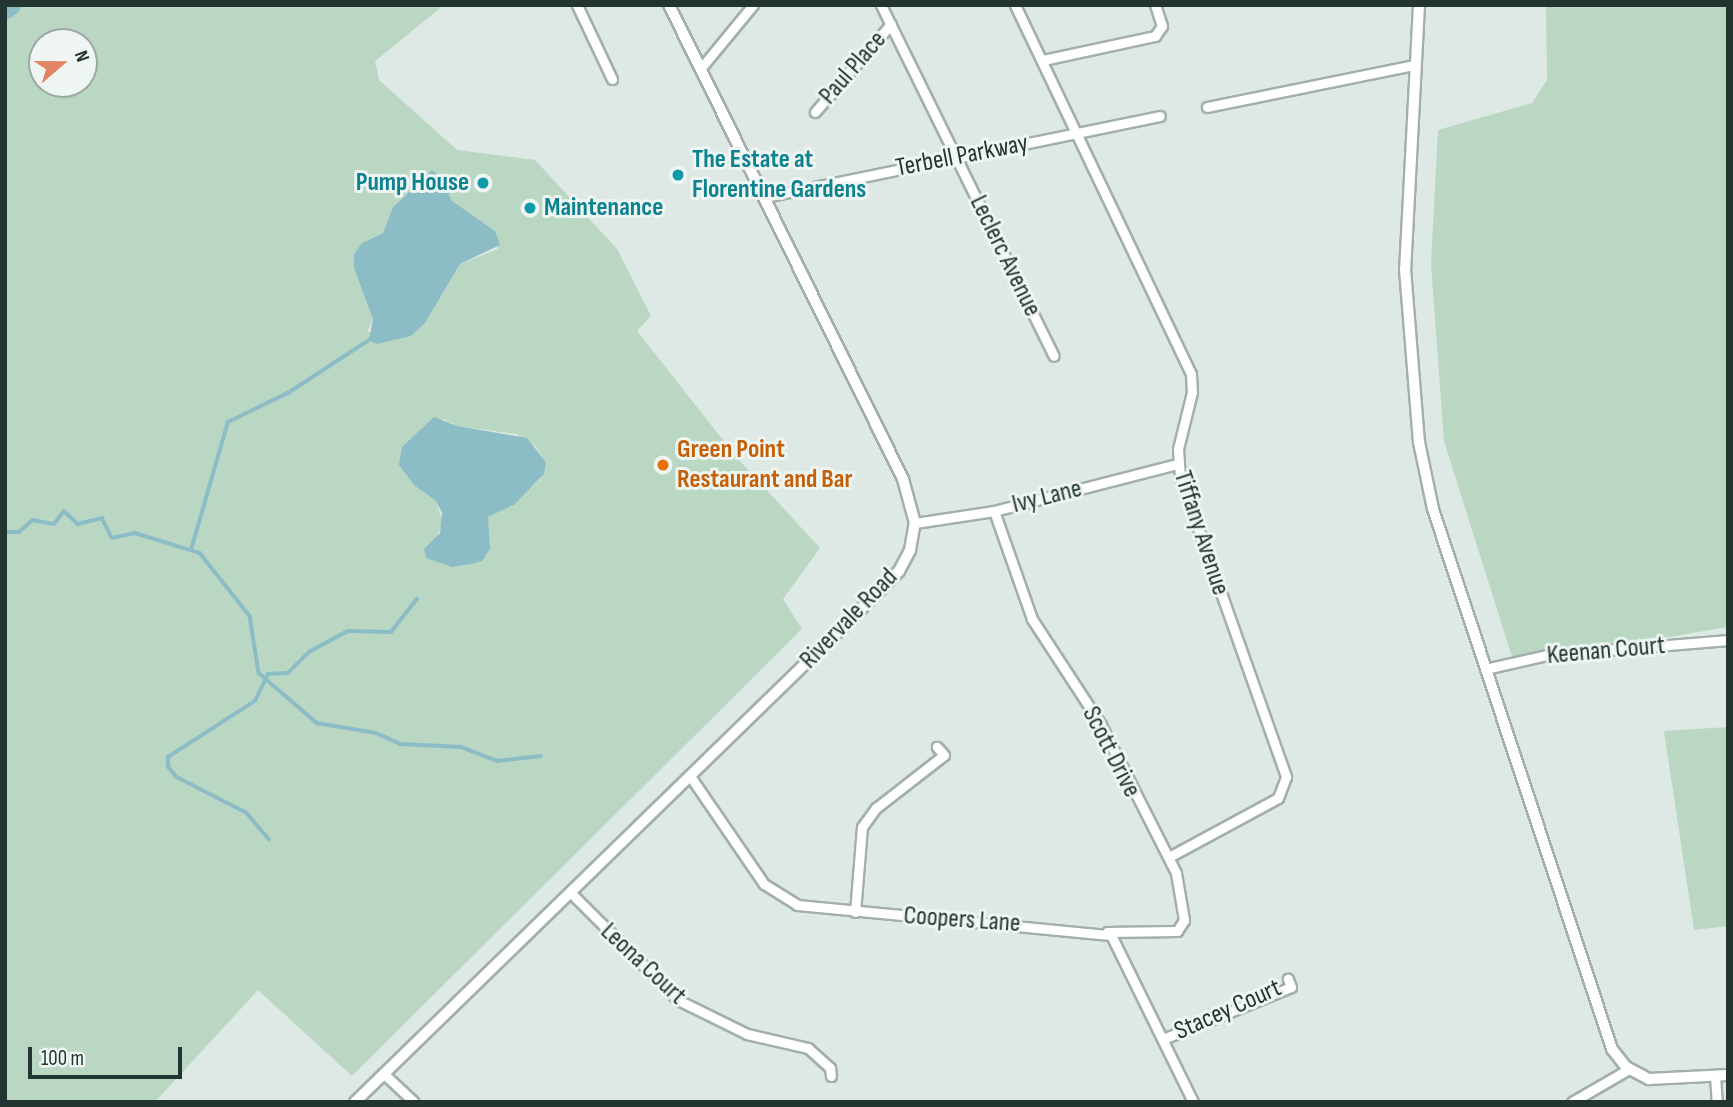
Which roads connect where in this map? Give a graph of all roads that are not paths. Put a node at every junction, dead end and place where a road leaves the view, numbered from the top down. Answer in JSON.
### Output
{"nodes":[{"id":1,"x":577,"y":5,"type":"edge"},
{"id":2,"x":669,"y":5,"type":"edge"},
{"id":3,"x":753,"y":5,"type":"edge"},
{"id":4,"x":881,"y":5,"type":"edge"},
{"id":5,"x":1015,"y":5,"type":"edge"},
{"id":6,"x":1155,"y":5,"type":"edge"},
{"id":7,"x":1419,"y":5,"type":"edge"},
{"id":8,"x":891,"y":24,"type":"junction"},
{"id":9,"x":1042,"y":60,"type":"junction"},
{"id":10,"x":1415,"y":65,"type":"junction"},
{"id":11,"x":701,"y":68,"type":"junction"},
{"id":12,"x":612,"y":79,"type":"dead end"},
{"id":13,"x":1207,"y":107,"type":"dead end"},
{"id":14,"x":815,"y":112,"type":"dead end"},
{"id":15,"x":1160,"y":116,"type":"dead end"},
{"id":16,"x":1077,"y":133,"type":"junction"},
{"id":17,"x":957,"y":159,"type":"junction"},
{"id":18,"x":765,"y":197,"type":"junction"},
{"id":19,"x":1054,"y":356,"type":"dead end"},
{"id":20,"x":1177,"y":464,"type":"junction"},
{"id":21,"x":994,"y":511,"type":"junction"},
{"id":22,"x":915,"y":523,"type":"junction"},
{"id":23,"x":1728,"y":640,"type":"edge"},
{"id":24,"x":1485,"y":669,"type":"junction"},
{"id":25,"x":937,"y":747,"type":"dead end"},
{"id":26,"x":690,"y":776,"type":"junction"},
{"id":27,"x":1169,"y":857,"type":"junction"},
{"id":28,"x":570,"y":892,"type":"junction"},
{"id":29,"x":855,"y":912,"type":"junction"},
{"id":30,"x":1105,"y":932,"type":"junction"},
{"id":31,"x":1288,"y":979,"type":"dead end"},
{"id":32,"x":1163,"y":1039,"type":"junction"},
{"id":33,"x":1629,"y":1069,"type":"junction"},
{"id":34,"x":383,"y":1073,"type":"junction"},
{"id":35,"x":1728,"y":1075,"type":"edge"},
{"id":36,"x":831,"y":1076,"type":"dead end"},
{"id":37,"x":1715,"y":1076,"type":"junction"},
{"id":38,"x":355,"y":1102,"type":"edge"},
{"id":39,"x":414,"y":1102,"type":"edge"},
{"id":40,"x":1193,"y":1102,"type":"edge"},
{"id":41,"x":1572,"y":1102,"type":"edge"},
{"id":42,"x":1717,"y":1102,"type":"edge"}],
"edges":[{"from":1,"to":12,"type":"street"},
{"from":2,"to":11,"type":"street"},
{"from":3,"to":11,"type":"street"},
{"from":4,"to":8,"type":"street","name":"Leclerc Avenue"},
{"from":5,"to":9,"type":"street","name":"Tiffany Avenue"},
{"from":6,"to":9,"type":"street"},
{"from":7,"to":10,"type":"street"},
{"from":8,"to":14,"type":"street","name":"Paul Place"},
{"from":8,"to":17,"type":"street","name":"Leclerc Avenue"},
{"from":9,"to":16,"type":"street","name":"Tiffany Avenue"},
{"from":10,"to":13,"type":"street"},
{"from":10,"to":24,"type":"street"},
{"from":11,"to":18,"type":"street"},
{"from":15,"to":16,"type":"street","name":"Terbell Parkway"},
{"from":16,"to":17,"type":"street","name":"Terbell Parkway"},
{"from":16,"to":20,"type":"street","name":"Tiffany Avenue"},
{"from":17,"to":18,"type":"street","name":"Terbell Parkway"},
{"from":17,"to":19,"type":"street","name":"Leclerc Avenue"},
{"from":18,"to":22,"type":"street"},
{"from":20,"to":21,"type":"street","name":"Ivy Lane"},
{"from":20,"to":27,"type":"street","name":"Tiffany Avenue"},
{"from":21,"to":22,"type":"street","name":"Ivy Lane"},
{"from":21,"to":27,"type":"street","name":"Scott Drive"},
{"from":22,"to":26,"type":"street","name":"Rivervale Road"},
{"from":23,"to":24,"type":"street","name":"Keenan Court"},
{"from":24,"to":33,"type":"street"},
{"from":25,"to":29,"type":"street"},
{"from":26,"to":28,"type":"street","name":"Rivervale Road"},
{"from":26,"to":29,"type":"street","name":"Coopers Lane"},
{"from":27,"to":30,"type":"street","name":"Scott Drive"},
{"from":28,"to":34,"type":"street","name":"Rivervale Road"},
{"from":28,"to":36,"type":"street","name":"Leona Court"},
{"from":29,"to":30,"type":"street","name":"Coopers Lane"},
{"from":30,"to":32,"type":"street"},
{"from":31,"to":32,"type":"street","name":"Stacey Court"},
{"from":32,"to":40,"type":"street"},
{"from":33,"to":37,"type":"street"},
{"from":33,"to":41,"type":"street"},
{"from":34,"to":38,"type":"street","name":"Rivervale Road"},
{"from":34,"to":39,"type":"street"},
{"from":35,"to":37,"type":"street"},
{"from":37,"to":42,"type":"street"}]}
